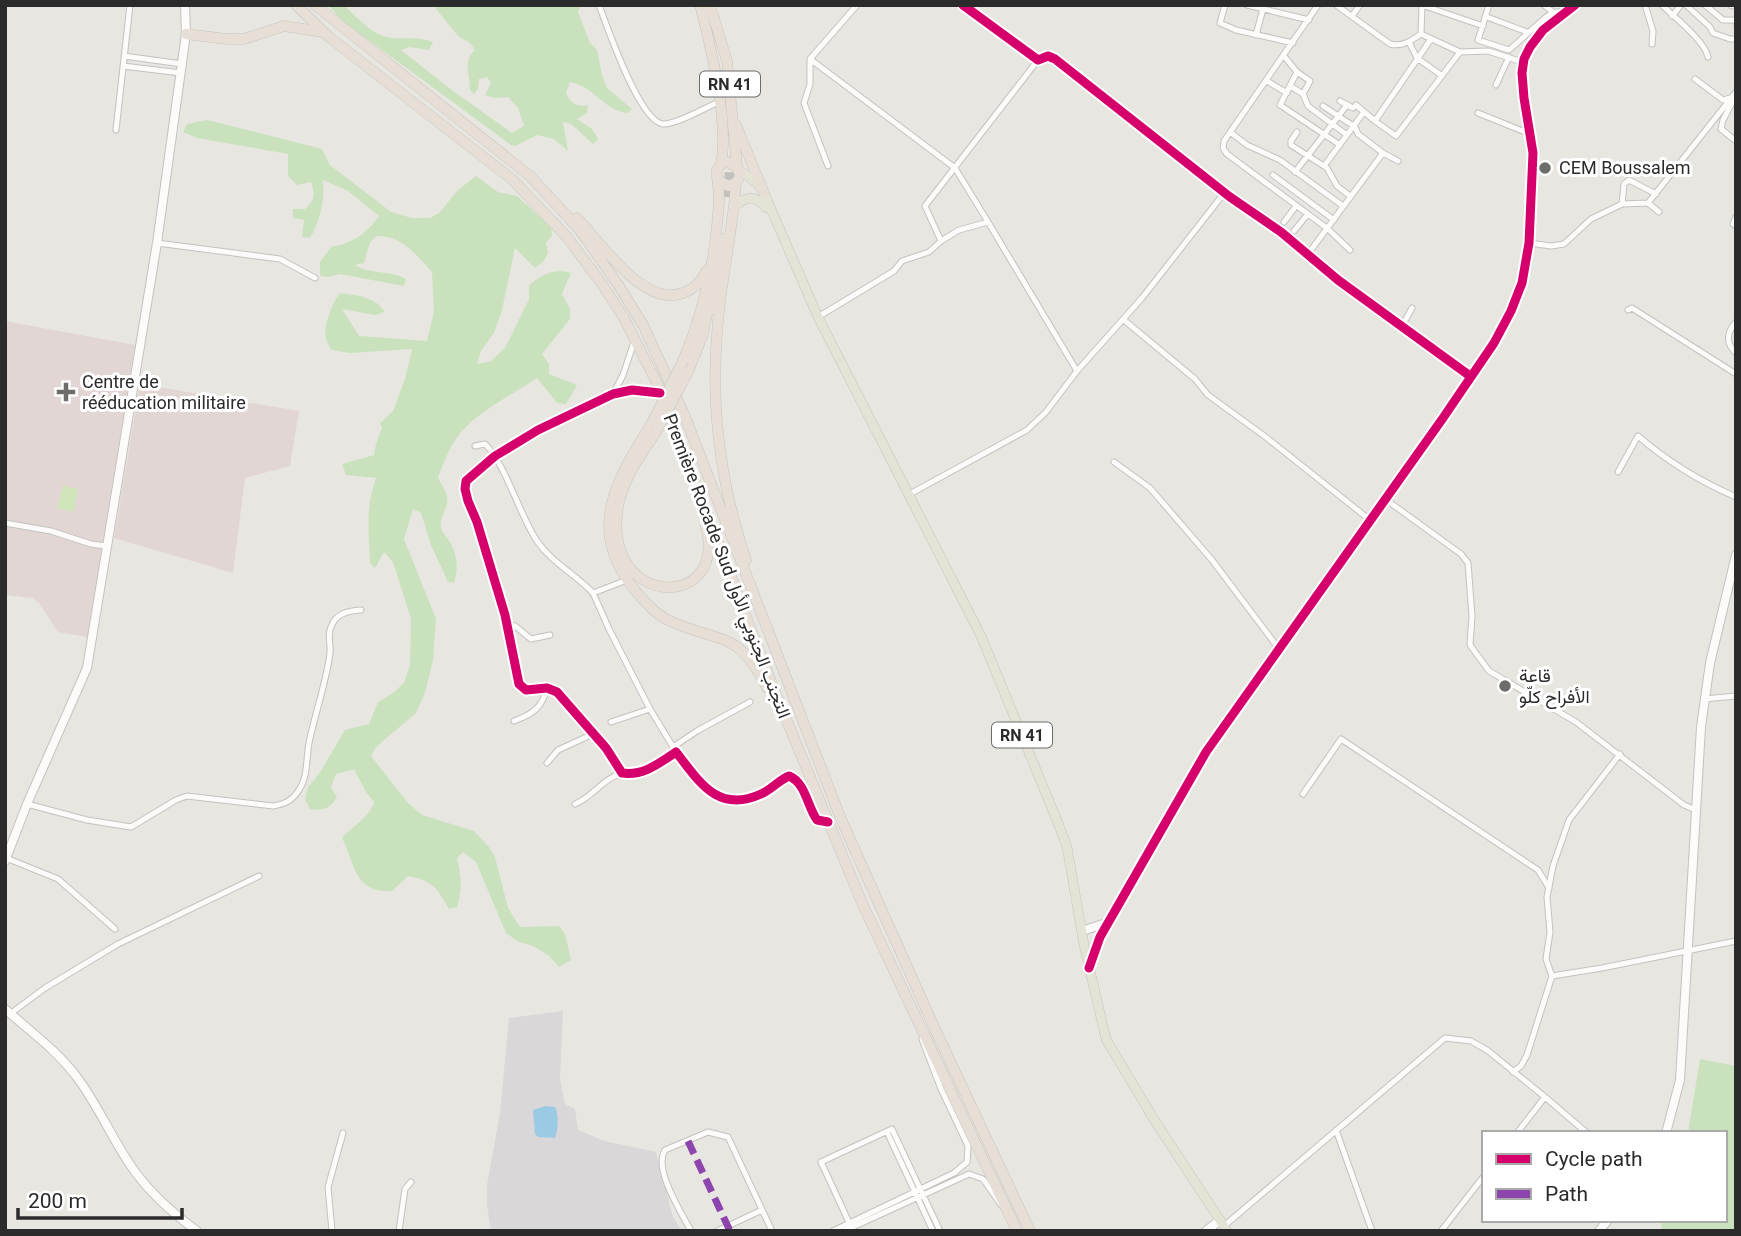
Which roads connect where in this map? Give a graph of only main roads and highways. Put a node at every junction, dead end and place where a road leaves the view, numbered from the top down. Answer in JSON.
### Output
{"nodes":[{"id":1,"x":185,"y":5,"type":"edge"},
{"id":2,"x":315,"y":5,"type":"edge"},
{"id":3,"x":700,"y":5,"type":"edge"},
{"id":4,"x":708,"y":5,"type":"edge"},
{"id":5,"x":297,"y":6,"type":"edge"},
{"id":6,"x":1571,"y":8,"type":"edge"},
{"id":7,"x":291,"y":27,"type":"junction"},
{"id":8,"x":323,"y":32,"type":"junction"},
{"id":9,"x":186,"y":34,"type":"junction"},
{"id":10,"x":733,"y":118,"type":"junction"},
{"id":11,"x":730,"y":155,"type":"tunnel mouth"},
{"id":12,"x":722,"y":164,"type":"junction"},
{"id":13,"x":738,"y":168,"type":"junction"},
{"id":14,"x":530,"y":176,"type":"junction"},
{"id":15,"x":718,"y":180,"type":"junction"},
{"id":16,"x":735,"y":183,"type":"junction"},
{"id":17,"x":764,"y":193,"type":"junction"},
{"id":18,"x":729,"y":197,"type":"tunnel mouth"},
{"id":19,"x":734,"y":208,"type":"junction"},
{"id":20,"x":769,"y":212,"type":"junction"},
{"id":21,"x":785,"y":245,"type":"junction"},
{"id":22,"x":713,"y":250,"type":"junction"},
{"id":23,"x":721,"y":261,"type":"junction"},
{"id":24,"x":703,"y":334,"type":"junction"},
{"id":25,"x":715,"y":370,"type":"junction"},
{"id":26,"x":654,"y":427,"type":"junction"},
{"id":27,"x":677,"y":433,"type":"junction"},
{"id":28,"x":1736,"y":555,"type":"edge"},
{"id":29,"x":810,"y":734,"type":"junction"},
{"id":30,"x":806,"y":768,"type":"junction"},
{"id":31,"x":6,"y":860,"type":"edge"},
{"id":32,"x":1109,"y":922,"type":"junction"},
{"id":33,"x":1082,"y":930,"type":"junction"},
{"id":34,"x":1089,"y":968,"type":"junction"},
{"id":35,"x":7,"y":1014,"type":"edge"},
{"id":36,"x":1667,"y":1131,"type":"edge"},
{"id":37,"x":1223,"y":1226,"type":"edge"},
{"id":38,"x":197,"y":1231,"type":"edge"},
{"id":39,"x":1017,"y":1231,"type":"edge"},
{"id":40,"x":1030,"y":1231,"type":"edge"},
{"id":41,"x":1206,"y":1231,"type":"edge"}],
"edges":[{"from":1,"to":9,"type":"main road"},
{"from":2,"to":14,"type":"highway","name":"Première Rocade Sud التجنب الجنوبي الأول"},
{"from":3,"to":12,"type":"highway","number":"RN 41"},
{"from":4,"to":10,"type":"highway","number":"RN 41"},
{"from":4,"to":11,"type":"highway"},
{"from":5,"to":7,"type":"highway"},
{"from":5,"to":8,"type":"highway","name":"Première Rocade Sud التجنب الجنوبي الأول"},
{"from":6,"to":32,"type":"main road"},
{"from":7,"to":8,"type":"highway"},
{"from":7,"to":9,"type":"highway"},
{"from":8,"to":27,"type":"highway","name":"Première Rocade Sud التجنب الجنوبي الأول"},
{"from":9,"to":31,"type":"main road"},
{"from":10,"to":13,"type":"highway","number":"RN 41"},
{"from":10,"to":17,"type":"highway","number":"RN 41"},
{"from":12,"to":13,"type":"highway"},
{"from":12,"to":15,"type":"highway"},
{"from":13,"to":16,"type":"highway"},
{"from":13,"to":17,"type":"main road"},
{"from":14,"to":22,"type":"highway"},
{"from":14,"to":29,"type":"highway","name":"Première Rocade Sud التجنب الجنوبي الأول"},
{"from":15,"to":16,"type":"highway"},
{"from":15,"to":22,"type":"highway"},
{"from":16,"to":19,"type":"highway"},
{"from":16,"to":20,"type":"main road"},
{"from":16,"to":24,"type":"highway"},
{"from":17,"to":21,"type":"main road"},
{"from":18,"to":23,"type":"highway"},
{"from":19,"to":20,"type":"main road"},
{"from":19,"to":25,"type":"highway"},
{"from":20,"to":21,"type":"main road"},
{"from":21,"to":33,"type":"main road","number":"RN 41"},
{"from":22,"to":26,"type":"highway","bridge":true},
{"from":23,"to":24,"type":"highway"},
{"from":23,"to":25,"type":"highway"},
{"from":24,"to":26,"type":"highway","bridge":true},
{"from":25,"to":29,"type":"highway"},
{"from":26,"to":27,"type":"highway"},
{"from":26,"to":30,"type":"highway"},
{"from":27,"to":30,"type":"highway","name":"Première Rocade Sud التجنب الجنوبي الأول"},
{"from":28,"to":36,"type":"main road"},
{"from":29,"to":40,"type":"highway","name":"Première Rocade Sud التجنب الجنوبي الأول"},
{"from":30,"to":39,"type":"highway","name":"Première Rocade Sud التجنب الجنوبي الأول"},
{"from":32,"to":33,"type":"main road"},
{"from":32,"to":34,"type":"main road"},
{"from":33,"to":34,"type":"main road","number":"RN 41"},
{"from":34,"to":37,"type":"main road","number":"RN 41"},
{"from":35,"to":38,"type":"main road"},
{"from":37,"to":41,"type":"main road"}]}
